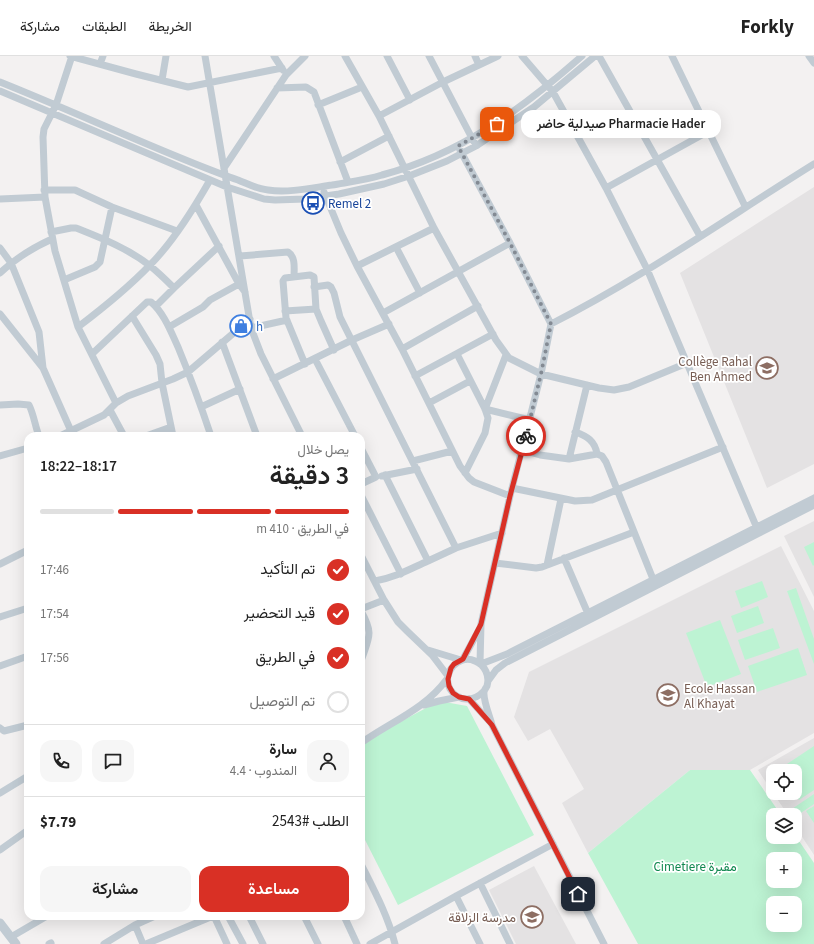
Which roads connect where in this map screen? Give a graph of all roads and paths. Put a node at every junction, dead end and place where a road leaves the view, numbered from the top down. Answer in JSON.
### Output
{"nodes":[{"id":1,"x":71,"y":56,"type":"edge"},
{"id":2,"x":103,"y":56,"type":"edge"},
{"id":3,"x":166,"y":56,"type":"edge"},
{"id":4,"x":205,"y":56,"type":"edge"},
{"id":5,"x":274,"y":56,"type":"edge"},
{"id":6,"x":304,"y":56,"type":"edge"},
{"id":7,"x":345,"y":56,"type":"edge"},
{"id":8,"x":387,"y":56,"type":"edge"},
{"id":9,"x":429,"y":56,"type":"edge"},
{"id":10,"x":474,"y":56,"type":"edge"},
{"id":11,"x":498,"y":56,"type":"edge"},
{"id":12,"x":522,"y":56,"type":"edge"},
{"id":13,"x":582,"y":56,"type":"edge"},
{"id":14,"x":595,"y":56,"type":"edge"},
{"id":15,"x":599,"y":56,"type":"edge"},
{"id":16,"x":672,"y":56,"type":"edge"},
{"id":17,"x":809,"y":56,"type":"edge"},
{"id":18,"x":814,"y":63,"type":"edge"},
{"id":19,"x":100,"y":64,"type":"junction"},
{"id":20,"x":479,"y":65,"type":"junction"},
{"id":21,"x":282,"y":68,"type":"junction"},
{"id":22,"x":286,"y":75,"type":"junction"},
{"id":23,"x":162,"y":80,"type":"junction"},
{"id":24,"x":0,"y":82,"type":"edge"},
{"id":25,"x":443,"y":82,"type":"junction"},
{"id":26,"x":210,"y":83,"type":"junction"},
{"id":27,"x":548,"y":86,"type":"junction"},
{"id":28,"x":362,"y":87,"type":"junction"},
{"id":29,"x":277,"y":88,"type":"junction"},
{"id":30,"x":0,"y":91,"type":"edge"},
{"id":31,"x":553,"y":92,"type":"junction"},
{"id":32,"x":410,"y":100,"type":"junction"},
{"id":33,"x":56,"y":105,"type":"junction"},
{"id":34,"x":318,"y":105,"type":"junction"},
{"id":35,"x":51,"y":114,"type":"junction"},
{"id":36,"x":379,"y":116,"type":"junction"},
{"id":37,"x":709,"y":131,"type":"junction"},
{"id":38,"x":389,"y":136,"type":"junction"},
{"id":39,"x":472,"y":139,"type":"junction"},
{"id":40,"x":458,"y":146,"type":"junction"},
{"id":41,"x":476,"y":146,"type":"junction"},
{"id":42,"x":462,"y":154,"type":"junction"},
{"id":43,"x":658,"y":159,"type":"junction"},
{"id":44,"x":340,"y":162,"type":"junction"},
{"id":45,"x":814,"y":164,"type":"edge"},
{"id":46,"x":224,"y":168,"type":"junction"},
{"id":47,"x":404,"y":168,"type":"junction"},
{"id":48,"x":226,"y":176,"type":"junction"},
{"id":49,"x":409,"y":176,"type":"junction"},
{"id":50,"x":210,"y":180,"type":"junction"},
{"id":51,"x":348,"y":182,"type":"junction"},
{"id":52,"x":323,"y":186,"type":"junction"},
{"id":53,"x":227,"y":187,"type":"junction"},
{"id":54,"x":606,"y":188,"type":"junction"},
{"id":55,"x":44,"y":194,"type":"junction"},
{"id":56,"x":325,"y":196,"type":"junction"},
{"id":57,"x":0,"y":200,"type":"edge"},
{"id":58,"x":196,"y":206,"type":"junction"},
{"id":59,"x":745,"y":206,"type":"junction"},
{"id":60,"x":112,"y":207,"type":"junction"},
{"id":61,"x":434,"y":228,"type":"junction"},
{"id":62,"x":178,"y":231,"type":"junction"},
{"id":63,"x":51,"y":236,"type":"junction"},
{"id":64,"x":700,"y":236,"type":"junction"},
{"id":65,"x":104,"y":239,"type":"junction"},
{"id":66,"x":510,"y":243,"type":"junction"},
{"id":67,"x":219,"y":246,"type":"junction"},
{"id":68,"x":396,"y":247,"type":"junction"},
{"id":69,"x":0,"y":248,"type":"edge"},
{"id":70,"x":240,"y":256,"type":"junction"},
{"id":71,"x":11,"y":263,"type":"junction"},
{"id":72,"x":150,"y":266,"type":"junction"},
{"id":73,"x":357,"y":266,"type":"junction"},
{"id":74,"x":647,"y":269,"type":"junction"},
{"id":75,"x":459,"y":272,"type":"junction"},
{"id":76,"x":0,"y":273,"type":"edge"},
{"id":77,"x":294,"y":277,"type":"junction"},
{"id":78,"x":64,"y":280,"type":"junction"},
{"id":79,"x":239,"y":284,"type":"junction"},
{"id":80,"x":314,"y":287,"type":"junction"},
{"id":81,"x":174,"y":288,"type":"junction"},
{"id":82,"x":246,"y":292,"type":"junction"},
{"id":83,"x":420,"y":293,"type":"junction"},
{"id":84,"x":156,"y":306,"type":"junction"},
{"id":85,"x":478,"y":306,"type":"junction"},
{"id":86,"x":316,"y":309,"type":"junction"},
{"id":87,"x":285,"y":311,"type":"junction"},
{"id":88,"x":383,"y":313,"type":"junction"},
{"id":89,"x":0,"y":314,"type":"edge"},
{"id":90,"x":132,"y":316,"type":"junction"},
{"id":91,"x":250,"y":319,"type":"junction"},
{"id":92,"x":286,"y":320,"type":"junction"},
{"id":93,"x":389,"y":324,"type":"junction"},
{"id":94,"x":551,"y":324,"type":"junction"},
{"id":95,"x":78,"y":327,"type":"junction"},
{"id":96,"x":169,"y":327,"type":"junction"},
{"id":97,"x":251,"y":328,"type":"junction"},
{"id":98,"x":493,"y":334,"type":"junction"},
{"id":99,"x":352,"y":340,"type":"junction"},
{"id":100,"x":222,"y":342,"type":"junction"},
{"id":101,"x":402,"y":349,"type":"junction"},
{"id":102,"x":334,"y":350,"type":"junction"},
{"id":103,"x":92,"y":354,"type":"junction"},
{"id":104,"x":457,"y":354,"type":"junction"},
{"id":105,"x":506,"y":355,"type":"junction"},
{"id":106,"x":316,"y":359,"type":"junction"},
{"id":107,"x":687,"y":363,"type":"junction"},
{"id":108,"x":305,"y":364,"type":"junction"},
{"id":109,"x":43,"y":368,"type":"junction"},
{"id":110,"x":188,"y":372,"type":"junction"},
{"id":111,"x":541,"y":374,"type":"junction"},
{"id":112,"x":415,"y":376,"type":"junction"},
{"id":113,"x":273,"y":379,"type":"junction"},
{"id":114,"x":470,"y":381,"type":"junction"},
{"id":115,"x":162,"y":383,"type":"junction"},
{"id":116,"x":587,"y":385,"type":"junction"},
{"id":117,"x":240,"y":389,"type":"junction"},
{"id":118,"x":429,"y":403,"type":"junction"},
{"id":119,"x":116,"y":404,"type":"junction"},
{"id":120,"x":0,"y":405,"type":"edge"},
{"id":121,"x":201,"y":407,"type":"junction"},
{"id":122,"x":485,"y":409,"type":"junction"},
{"id":123,"x":110,"y":410,"type":"junction"},
{"id":124,"x":530,"y":420,"type":"junction"},
{"id":125,"x":171,"y":427,"type":"junction"},
{"id":126,"x":71,"y":431,"type":"joint"},
{"id":127,"x":38,"y":432,"type":"edge"},
{"id":128,"x":122,"y":432,"type":"edge"},
{"id":129,"x":157,"y":432,"type":"edge"},
{"id":130,"x":172,"y":432,"type":"edge"},
{"id":131,"x":210,"y":432,"type":"edge"},
{"id":132,"x":256,"y":432,"type":"edge"},
{"id":133,"x":300,"y":432,"type":"edge"},
{"id":134,"x":353,"y":432,"type":"edge"},
{"id":135,"x":575,"y":432,"type":"junction"},
{"id":136,"x":723,"y":447,"type":"junction"},
{"id":137,"x":24,"y":449,"type":"edge"},
{"id":138,"x":523,"y":450,"type":"junction"},
{"id":139,"x":452,"y":451,"type":"junction"},
{"id":140,"x":597,"y":454,"type":"junction"},
{"id":141,"x":0,"y":456,"type":"edge"},
{"id":142,"x":365,"y":456,"type":"edge"},
{"id":143,"x":569,"y":458,"type":"junction"},
{"id":144,"x":413,"y":461,"type":"junction"},
{"id":145,"x":417,"y":469,"type":"junction"},
{"id":146,"x":465,"y":473,"type":"junction"},
{"id":147,"x":385,"y":476,"type":"junction"},
{"id":148,"x":376,"y":477,"type":"junction"},
{"id":149,"x":365,"y":482,"type":"edge"},
{"id":150,"x":512,"y":488,"type":"junction"},
{"id":151,"x":618,"y":490,"type":"junction"},
{"id":152,"x":510,"y":496,"type":"junction"},
{"id":153,"x":814,"y":498,"type":"edge"},
{"id":154,"x":561,"y":499,"type":"junction"},
{"id":155,"x":365,"y":503,"type":"edge"},
{"id":156,"x":814,"y":505,"type":"edge"},
{"id":157,"x":758,"y":530,"type":"junction"},
{"id":158,"x":634,"y":532,"type":"junction"},
{"id":159,"x":502,"y":533,"type":"junction"},
{"id":160,"x":456,"y":548,"type":"junction"},
{"id":161,"x":24,"y":552,"type":"edge"},
{"id":162,"x":564,"y":558,"type":"junction"},
{"id":163,"x":428,"y":561,"type":"junction"},
{"id":164,"x":365,"y":563,"type":"edge"},
{"id":165,"x":495,"y":563,"type":"junction"},
{"id":166,"x":0,"y":564,"type":"edge"},
{"id":167,"x":547,"y":565,"type":"junction"},
{"id":168,"x":401,"y":574,"type":"junction"},
{"id":169,"x":374,"y":581,"type":"junction"},
{"id":170,"x":655,"y":583,"type":"junction"},
{"id":171,"x":384,"y":600,"type":"junction"},
{"id":172,"x":365,"y":608,"type":"edge"},
{"id":173,"x":24,"y":609,"type":"edge"},
{"id":174,"x":589,"y":616,"type":"junction"},
{"id":175,"x":0,"y":617,"type":"edge"},
{"id":176,"x":365,"y":619,"type":"edge"},
{"id":177,"x":481,"y":624,"type":"junction"},
{"id":178,"x":365,"y":649,"type":"edge"},
{"id":179,"x":426,"y":649,"type":"junction"},
{"id":180,"x":24,"y":657,"type":"edge"},
{"id":181,"x":462,"y":660,"type":"junction"},
{"id":182,"x":480,"y":663,"type":"junction"},
{"id":183,"x":0,"y":666,"type":"edge"},
{"id":184,"x":448,"y":678,"type":"junction"},
{"id":185,"x":488,"y":681,"type":"junction"},
{"id":186,"x":484,"y":691,"type":"junction"},
{"id":187,"x":459,"y":697,"type":"junction"},
{"id":188,"x":469,"y":699,"type":"junction"},
{"id":189,"x":420,"y":707,"type":"junction"},
{"id":190,"x":492,"y":725,"type":"junction"},
{"id":191,"x":24,"y":726,"type":"edge"},
{"id":192,"x":0,"y":728,"type":"edge"},
{"id":193,"x":365,"y":741,"type":"edge"},
{"id":194,"x":24,"y":778,"type":"edge"},
{"id":195,"x":0,"y":793,"type":"edge"},
{"id":196,"x":24,"y":833,"type":"edge"},
{"id":197,"x":553,"y":844,"type":"junction"},
{"id":198,"x":0,"y":850,"type":"edge"},
{"id":199,"x":365,"y":872,"type":"edge"},
{"id":200,"x":480,"y":883,"type":"junction"},
{"id":201,"x":456,"y":896,"type":"junction"},
{"id":202,"x":42,"y":920,"type":"edge"},
{"id":203,"x":146,"y":920,"type":"edge"},
{"id":204,"x":204,"y":920,"type":"edge"},
{"id":205,"x":216,"y":920,"type":"edge"},
{"id":206,"x":230,"y":920,"type":"edge"},
{"id":207,"x":251,"y":920,"type":"edge"},
{"id":208,"x":306,"y":920,"type":"edge"},
{"id":209,"x":346,"y":920,"type":"edge"},
{"id":210,"x":1,"y":924,"type":"edge"},
{"id":211,"x":135,"y":925,"type":"junction"},
{"id":212,"x":392,"y":931,"type":"junction"},
{"id":213,"x":13,"y":941,"type":"edge"},
{"id":214,"x":104,"y":944,"type":"edge"},
{"id":215,"x":144,"y":944,"type":"edge"},
{"id":216,"x":227,"y":944,"type":"edge"},
{"id":217,"x":243,"y":944,"type":"edge"},
{"id":218,"x":263,"y":944,"type":"edge"},
{"id":219,"x":318,"y":944,"type":"edge"},
{"id":220,"x":357,"y":944,"type":"edge"},
{"id":221,"x":370,"y":944,"type":"edge"},
{"id":222,"x":395,"y":944,"type":"edge"},
{"id":223,"x":480,"y":944,"type":"edge"},
{"id":224,"x":510,"y":944,"type":"edge"},
{"id":225,"x":604,"y":944,"type":"edge"}],
"edges":[{"from":1,"to":19,"type":"street"},
{"from":1,"to":33,"type":"street"},
{"from":2,"to":19,"type":"street"},
{"from":3,"to":23,"type":"street"},
{"from":4,"to":26,"type":"street"},
{"from":5,"to":21,"type":"street"},
{"from":6,"to":22,"type":"street"},
{"from":7,"to":28,"type":"street"},
{"from":8,"to":32,"type":"street"},
{"from":9,"to":25,"type":"street"},
{"from":10,"to":20,"type":"street"},
{"from":11,"to":20,"type":"street"},
{"from":12,"to":27,"type":"street"},
{"from":13,"to":27,"type":"street"},
{"from":14,"to":31,"type":"street"},
{"from":15,"to":43,"type":"street"},
{"from":16,"to":37,"type":"street"},
{"from":17,"to":18,"type":"street"},
{"from":19,"to":23,"type":"street"},
{"from":20,"to":25,"type":"street"},
{"from":21,"to":22,"type":"street"},
{"from":21,"to":26,"type":"street"},
{"from":22,"to":29,"type":"street"},
{"from":23,"to":26,"type":"street"},
{"from":24,"to":33,"type":"street"},
{"from":25,"to":32,"type":"street"},
{"from":25,"to":39,"type":"street"},
{"from":26,"to":46,"type":"street"},
{"from":27,"to":31,"type":"street"},
{"from":27,"to":39,"type":"street"},
{"from":28,"to":34,"type":"street"},
{"from":28,"to":36,"type":"street"},
{"from":29,"to":34,"type":"street"},
{"from":29,"to":46,"type":"street"},
{"from":30,"to":35,"type":"street"},
{"from":31,"to":41,"type":"street"},
{"from":31,"to":54,"type":"street"},
{"from":32,"to":36,"type":"street"},
{"from":33,"to":35,"type":"street"},
{"from":33,"to":48,"type":"street"},
{"from":34,"to":44,"type":"street"},
{"from":35,"to":50,"type":"street"},
{"from":35,"to":55,"type":"street"},
{"from":36,"to":38,"type":"street"},
{"from":37,"to":43,"type":"street"},
{"from":37,"to":59,"type":"street"},
{"from":38,"to":44,"type":"street"},
{"from":38,"to":47,"type":"street"},
{"from":39,"to":40,"type":"street"},
{"from":39,"to":41,"type":"street"},
{"from":40,"to":42,"type":"street"},
{"from":40,"to":47,"type":"street"},
{"from":41,"to":42,"type":"street"},
{"from":42,"to":49,"type":"street"},
{"from":42,"to":66,"type":"street"},
{"from":43,"to":54,"type":"street"},
{"from":43,"to":64,"type":"street"},
{"from":44,"to":51,"type":"street"},
{"from":45,"to":59,"type":"street"},
{"from":46,"to":48,"type":"street"},
{"from":47,"to":49,"type":"street"},
{"from":47,"to":51,"type":"street"},
{"from":48,"to":52,"type":"street"},
{"from":48,"to":53,"type":"street"},
{"from":49,"to":56,"type":"street"},
{"from":49,"to":61,"type":"street"},
{"from":50,"to":53,"type":"street"},
{"from":50,"to":58,"type":"street"},
{"from":51,"to":52,"type":"street"},
{"from":52,"to":56,"type":"street"},
{"from":53,"to":56,"type":"street"},
{"from":53,"to":70,"type":"street"},
{"from":54,"to":74,"type":"street"},
{"from":55,"to":57,"type":"street"},
{"from":55,"to":60,"type":"street"},
{"from":55,"to":63,"type":"street"},
{"from":56,"to":73,"type":"street"},
{"from":58,"to":62,"type":"street"},
{"from":58,"to":67,"type":"street"},
{"from":59,"to":64,"type":"street"},
{"from":60,"to":62,"type":"street"},
{"from":60,"to":65,"type":"street"},
{"from":61,"to":68,"type":"street"},
{"from":61,"to":75,"type":"street"},
{"from":62,"to":72,"type":"street"},
{"from":63,"to":65,"type":"street"},
{"from":63,"to":71,"type":"street"},
{"from":63,"to":78,"type":"street"},
{"from":64,"to":74,"type":"street"},
{"from":65,"to":72,"type":"street"},
{"from":65,"to":78,"type":"street"},
{"from":66,"to":75,"type":"street"},
{"from":66,"to":94,"type":"street"},
{"from":67,"to":79,"type":"street"},
{"from":67,"to":81,"type":"street"},
{"from":68,"to":73,"type":"street"},
{"from":68,"to":83,"type":"street"},
{"from":69,"to":71,"type":"street"},
{"from":70,"to":77,"type":"street"},
{"from":70,"to":82,"type":"street"},
{"from":71,"to":76,"type":"street"},
{"from":71,"to":109,"type":"street"},
{"from":72,"to":81,"type":"street"},
{"from":72,"to":95,"type":"street"},
{"from":73,"to":88,"type":"street"},
{"from":74,"to":94,"type":"street"},
{"from":74,"to":107,"type":"street"},
{"from":75,"to":83,"type":"street"},
{"from":75,"to":85,"type":"street"},
{"from":77,"to":80,"type":"street"},
{"from":77,"to":87,"type":"street"},
{"from":78,"to":95,"type":"street"},
{"from":79,"to":82,"type":"street"},
{"from":79,"to":96,"type":"street"},
{"from":80,"to":86,"type":"street"},
{"from":80,"to":99,"type":"street"},
{"from":81,"to":84,"type":"street"},
{"from":82,"to":91,"type":"street"},
{"from":83,"to":88,"type":"street"},
{"from":84,"to":90,"type":"street"},
{"from":84,"to":96,"type":"street"},
{"from":85,"to":98,"type":"street"},
{"from":85,"to":101,"type":"street"},
{"from":86,"to":87,"type":"street"},
{"from":86,"to":102,"type":"street"},
{"from":87,"to":92,"type":"street"},
{"from":88,"to":93,"type":"street"},
{"from":89,"to":109,"type":"street"},
{"from":90,"to":103,"type":"street"},
{"from":90,"to":115,"type":"street"},
{"from":91,"to":97,"type":"street"},
{"from":91,"to":100,"type":"street"},
{"from":92,"to":97,"type":"street"},
{"from":92,"to":108,"type":"street"},
{"from":93,"to":99,"type":"street"},
{"from":93,"to":101,"type":"street"},
{"from":94,"to":111,"type":"street"},
{"from":95,"to":103,"type":"street"},
{"from":96,"to":110,"type":"street"},
{"from":97,"to":113,"type":"street"},
{"from":98,"to":104,"type":"street"},
{"from":98,"to":105,"type":"street"},
{"from":99,"to":102,"type":"street"},
{"from":99,"to":144,"type":"street"},
{"from":100,"to":110,"type":"street"},
{"from":100,"to":117,"type":"street"},
{"from":101,"to":112,"type":"street"},
{"from":102,"to":106,"type":"street"},
{"from":103,"to":119,"type":"street"},
{"from":104,"to":112,"type":"street"},
{"from":104,"to":114,"type":"street"},
{"from":105,"to":111,"type":"street"},
{"from":105,"to":122,"type":"street"},
{"from":106,"to":108,"type":"street"},
{"from":106,"to":134,"type":"street"},
{"from":107,"to":116,"type":"street"},
{"from":107,"to":136,"type":"street"},
{"from":108,"to":113,"type":"street"},
{"from":109,"to":126,"type":"street"},
{"from":110,"to":115,"type":"street"},
{"from":110,"to":121,"type":"street"},
{"from":111,"to":116,"type":"street"},
{"from":111,"to":124,"type":"street"},
{"from":112,"to":118,"type":"street"},
{"from":113,"to":133,"type":"street"},
{"from":114,"to":118,"type":"street"},
{"from":114,"to":122,"type":"street"},
{"from":115,"to":119,"type":"street"},
{"from":115,"to":125,"type":"street"},
{"from":116,"to":135,"type":"street"},
{"from":117,"to":121,"type":"street"},
{"from":117,"to":132,"type":"street"},
{"from":118,"to":139,"type":"street"},
{"from":119,"to":123,"type":"street"},
{"from":120,"to":127,"type":"street"},
{"from":121,"to":131,"type":"street"},
{"from":122,"to":124,"type":"street"},
{"from":122,"to":146,"type":"street"},
{"from":123,"to":126,"type":"street"},
{"from":123,"to":128,"type":"street"},
{"from":124,"to":138,"type":"street"},
{"from":125,"to":129,"type":"street"},
{"from":125,"to":130,"type":"street"},
{"from":135,"to":140,"type":"street"},
{"from":135,"to":143,"type":"street"},
{"from":136,"to":151,"type":"street"},
{"from":136,"to":157,"type":"street"},
{"from":137,"to":141,"type":"street"},
{"from":138,"to":143,"type":"street"},
{"from":138,"to":150,"type":"street"},
{"from":139,"to":144,"type":"street"},
{"from":139,"to":146,"type":"street"},
{"from":140,"to":143,"type":"street"},
{"from":140,"to":151,"type":"street"},
{"from":142,"to":148,"type":"street"},
{"from":144,"to":145,"type":"street"},
{"from":145,"to":147,"type":"street"},
{"from":145,"to":160,"type":"street"},
{"from":146,"to":152,"type":"street"},
{"from":147,"to":148,"type":"street"},
{"from":147,"to":163,"type":"street"},
{"from":148,"to":149,"type":"street"},
{"from":150,"to":152,"type":"street"},
{"from":150,"to":154,"type":"street"},
{"from":151,"to":154,"type":"street"},
{"from":151,"to":158,"type":"street"},
{"from":152,"to":159,"type":"street"},
{"from":153,"to":157,"type":"street"},
{"from":154,"to":167,"type":"street"},
{"from":155,"to":168,"type":"street"},
{"from":156,"to":157,"type":"street"},
{"from":157,"to":170,"type":"street"},
{"from":158,"to":162,"type":"street"},
{"from":158,"to":170,"type":"street"},
{"from":159,"to":160,"type":"street"},
{"from":159,"to":165,"type":"street"},
{"from":160,"to":163,"type":"street"},
{"from":161,"to":166,"type":"street"},
{"from":162,"to":167,"type":"street"},
{"from":162,"to":174,"type":"street"},
{"from":163,"to":168,"type":"street"},
{"from":164,"to":169,"type":"street"},
{"from":165,"to":167,"type":"street"},
{"from":165,"to":177,"type":"street"},
{"from":168,"to":169,"type":"street"},
{"from":169,"to":171,"type":"street"},
{"from":170,"to":174,"type":"street"},
{"from":171,"to":172,"type":"street"},
{"from":171,"to":179,"type":"street"},
{"from":173,"to":175,"type":"street"},
{"from":174,"to":182,"type":"street"},
{"from":174,"to":185,"type":"street"},
{"from":176,"to":178,"type":"street"},
{"from":177,"to":181,"type":"street"},
{"from":177,"to":182,"type":"street"},
{"from":179,"to":181,"type":"street"},
{"from":179,"to":184,"type":"street"},
{"from":180,"to":183,"type":"street"},
{"from":181,"to":182,"type":"street"},
{"from":181,"to":184,"type":"street"},
{"from":182,"to":185,"type":"street"},
{"from":184,"to":187,"type":"street"},
{"from":184,"to":189,"type":"street"},
{"from":185,"to":186,"type":"street"},
{"from":186,"to":188,"type":"street"},
{"from":186,"to":190,"type":"street"},
{"from":187,"to":188,"type":"street"},
{"from":187,"to":189,"type":"street"},
{"from":188,"to":190,"type":"street"},
{"from":189,"to":193,"type":"street"},
{"from":190,"to":197,"type":"street"},
{"from":191,"to":192,"type":"street"},
{"from":194,"to":195,"type":"street"},
{"from":196,"to":198,"type":"street"},
{"from":197,"to":200,"type":"street"},
{"from":197,"to":225,"type":"street"},
{"from":199,"to":212,"type":"street"},
{"from":200,"to":201,"type":"street"},
{"from":200,"to":224,"type":"street"},
{"from":201,"to":212,"type":"street"},
{"from":201,"to":223,"type":"street"},
{"from":202,"to":213,"type":"street"},
{"from":203,"to":211,"type":"street"},
{"from":204,"to":215,"type":"street"},
{"from":205,"to":216,"type":"street"},
{"from":206,"to":217,"type":"street"},
{"from":207,"to":218,"type":"street"},
{"from":208,"to":219,"type":"street"},
{"from":209,"to":220,"type":"street"},
{"from":210,"to":213,"type":"street"},
{"from":211,"to":214,"type":"street"},
{"from":211,"to":215,"type":"street"},
{"from":212,"to":221,"type":"street"},
{"from":212,"to":222,"type":"street"}]}
